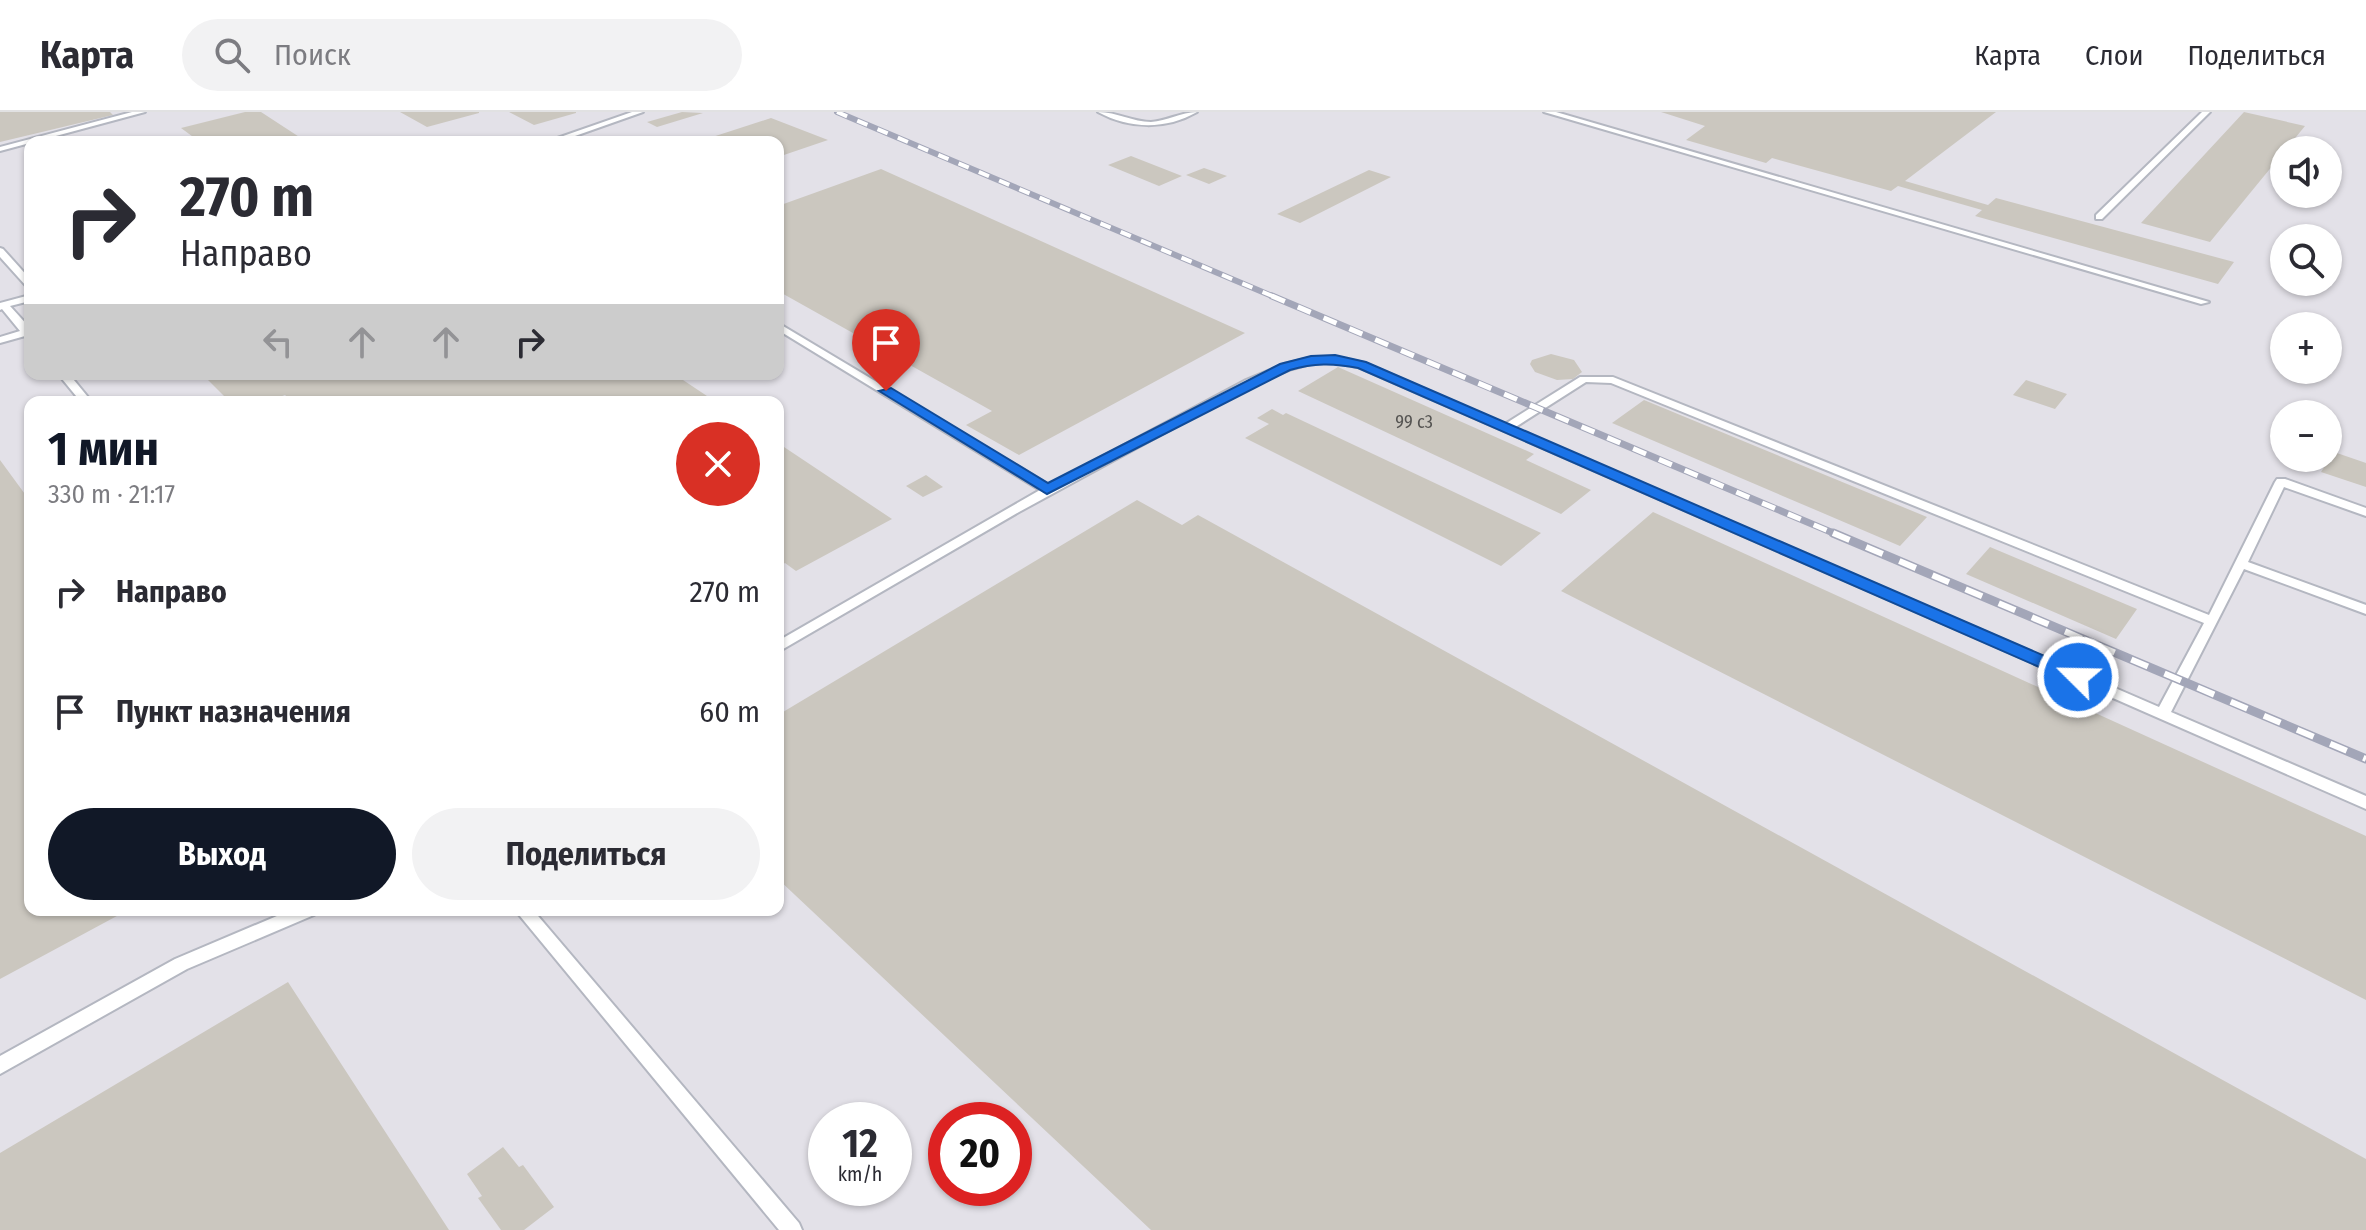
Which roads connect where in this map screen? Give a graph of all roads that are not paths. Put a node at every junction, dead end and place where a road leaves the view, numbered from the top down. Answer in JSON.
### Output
{"nodes":[{"id":1,"x":141,"y":112,"type":"edge"},
{"id":2,"x":639,"y":112,"type":"edge"},
{"id":3,"x":1102,"y":112,"type":"edge"},
{"id":4,"x":1193,"y":112,"type":"edge"},
{"id":5,"x":1548,"y":112,"type":"edge"},
{"id":6,"x":2206,"y":112,"type":"edge"},
{"id":7,"x":50,"y":136,"type":"edge"},
{"id":8,"x":568,"y":136,"type":"edge"},
{"id":9,"x":24,"y":143,"type":"edge"},
{"id":10,"x":0,"y":149,"type":"edge"},
{"id":11,"x":2099,"y":217,"type":"dead end"},
{"id":12,"x":0,"y":251,"type":"edge"},
{"id":13,"x":24,"y":278,"type":"edge"},
{"id":14,"x":24,"y":300,"type":"edge"},
{"id":15,"x":2204,"y":302,"type":"dead end"},
{"id":16,"x":2,"y":306,"type":"edge"},
{"id":17,"x":24,"y":328,"type":"edge"},
{"id":18,"x":784,"y":330,"type":"edge"},
{"id":19,"x":24,"y":334,"type":"edge"},
{"id":20,"x":0,"y":340,"type":"edge"},
{"id":21,"x":68,"y":380,"type":"edge"},
{"id":22,"x":82,"y":396,"type":"edge"},
{"id":23,"x":1506,"y":428,"type":"junction"},
{"id":24,"x":1047,"y":489,"type":"junction"},
{"id":25,"x":2366,"y":512,"type":"edge"},
{"id":26,"x":2239,"y":563,"type":"junction"},
{"id":27,"x":2366,"y":610,"type":"edge"},
{"id":28,"x":2212,"y":621,"type":"junction"},
{"id":29,"x":784,"y":643,"type":"edge"},
{"id":30,"x":2163,"y":714,"type":"junction"},
{"id":31,"x":2366,"y":803,"type":"edge"},
{"id":32,"x":294,"y":916,"type":"edge"},
{"id":33,"x":528,"y":916,"type":"edge"},
{"id":34,"x":0,"y":1066,"type":"edge"},
{"id":35,"x":792,"y":1230,"type":"edge"}],
"edges":[{"from":1,"to":7,"type":"lane"},
{"from":2,"to":8,"type":"lane"},
{"from":3,"to":4,"type":"lane"},
{"from":5,"to":15,"type":"lane"},
{"from":6,"to":11,"type":"lane"},
{"from":9,"to":10,"type":"lane"},
{"from":12,"to":13,"type":"lane"},
{"from":14,"to":16,"type":"lane"},
{"from":16,"to":17,"type":"lane"},
{"from":18,"to":24,"type":"lane"},
{"from":19,"to":20,"type":"lane"},
{"from":21,"to":22,"type":"lane"},
{"from":23,"to":24,"type":"lane"},
{"from":23,"to":28,"type":"lane"},
{"from":23,"to":30,"type":"lane"},
{"from":24,"to":29,"type":"lane"},
{"from":25,"to":26,"type":"lane"},
{"from":26,"to":27,"type":"lane"},
{"from":26,"to":28,"type":"lane"},
{"from":28,"to":30,"type":"lane"},
{"from":30,"to":31,"type":"lane"},
{"from":32,"to":34,"type":"lane"},
{"from":33,"to":35,"type":"lane"}]}
